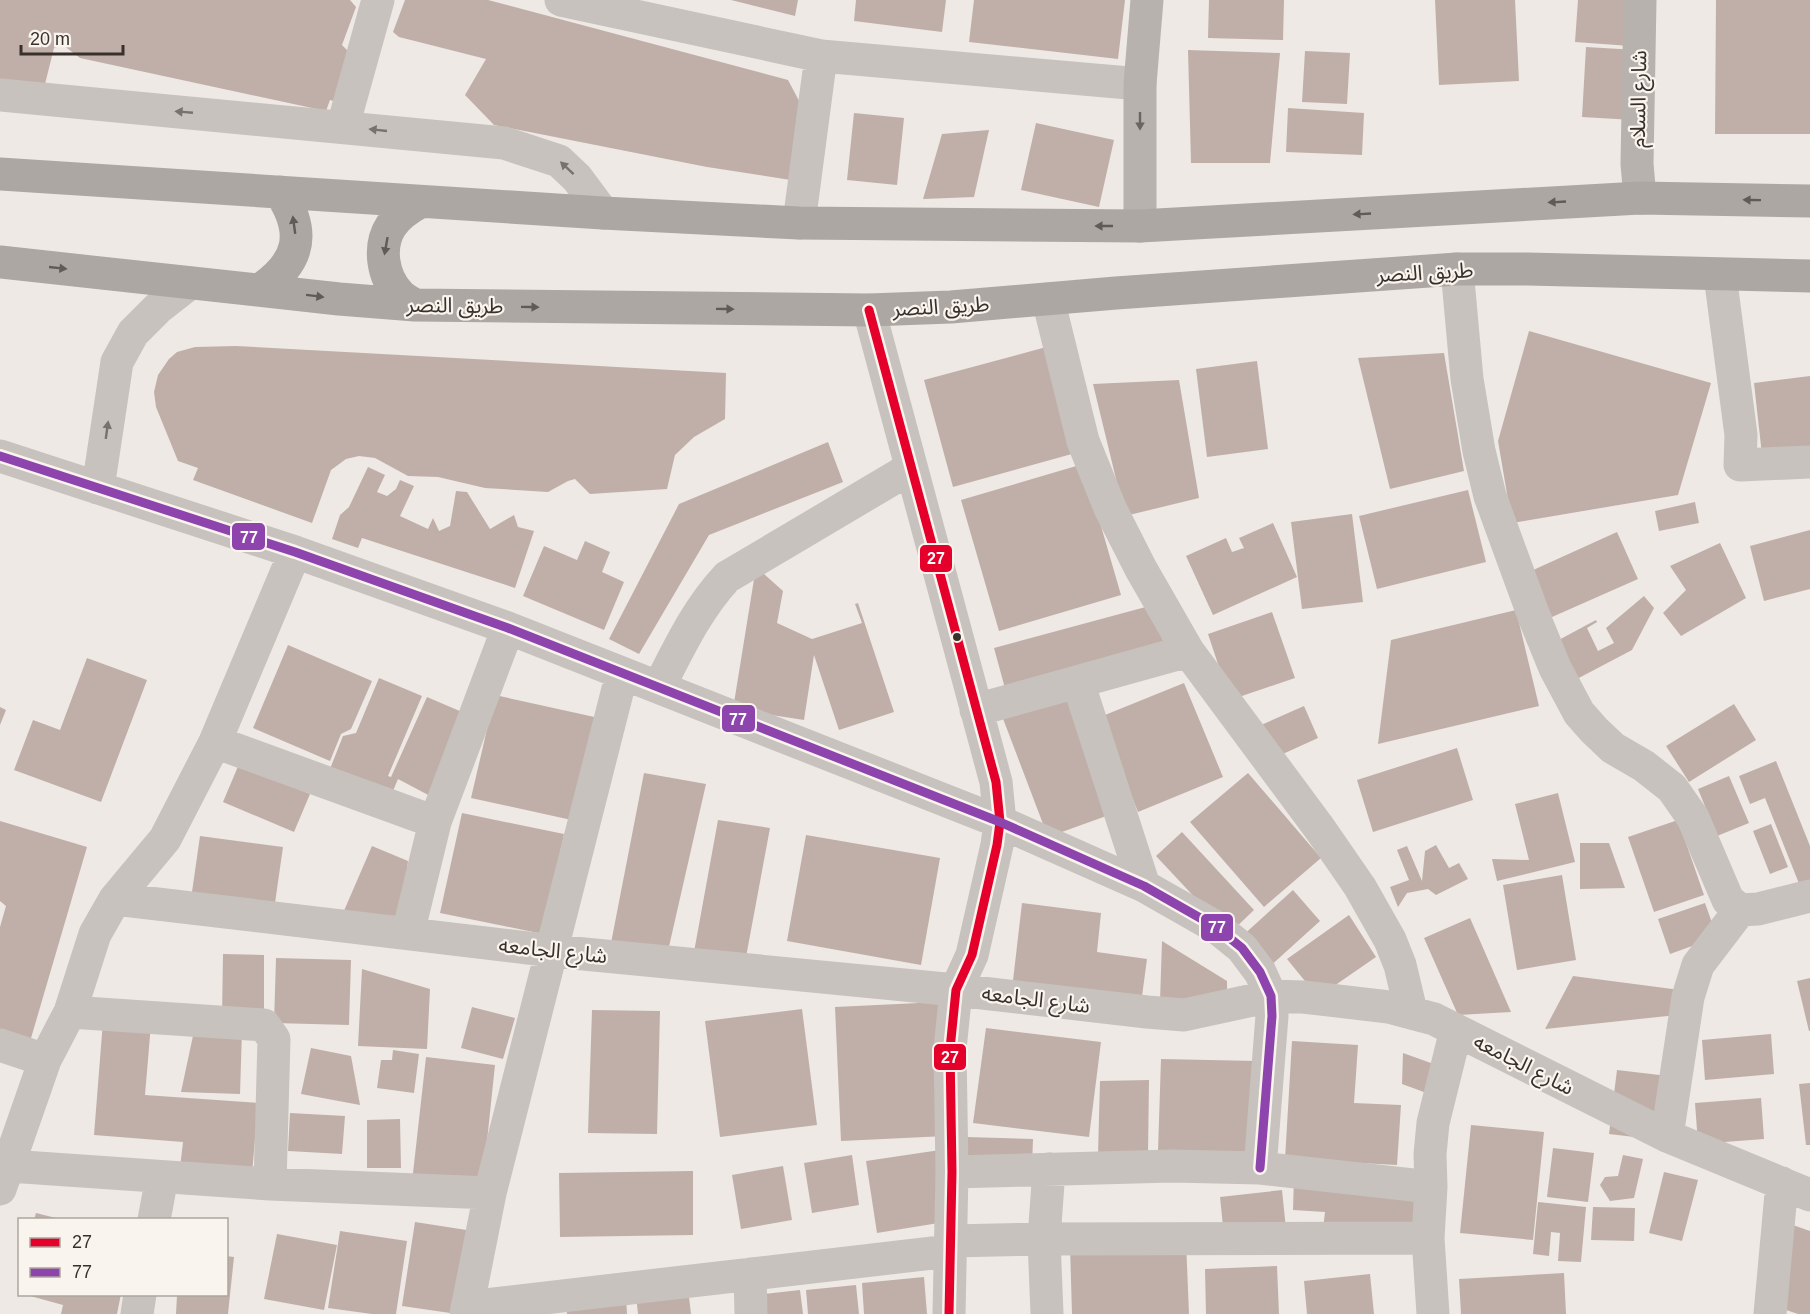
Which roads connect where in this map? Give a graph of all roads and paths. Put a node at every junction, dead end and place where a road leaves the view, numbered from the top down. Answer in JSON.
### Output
{"nodes":[{"id":1,"x":378,"y":0,"type":"edge"},
{"id":2,"x":561,"y":0,"type":"edge"},
{"id":3,"x":1147,"y":0,"type":"edge"},
{"id":4,"x":1640,"y":0,"type":"edge"},
{"id":5,"x":821,"y":56,"type":"junction"},
{"id":6,"x":1140,"y":84,"type":"junction"},
{"id":7,"x":0,"y":95,"type":"edge"},
{"id":8,"x":343,"y":126,"type":"junction"},
{"id":9,"x":0,"y":174,"type":"edge"},
{"id":10,"x":280,"y":192,"type":"junction"},
{"id":11,"x":1640,"y":198,"type":"junction"},
{"id":12,"x":1810,"y":201,"type":"edge"},
{"id":13,"x":420,"y":202,"type":"junction"},
{"id":14,"x":603,"y":213,"type":"junction"},
{"id":15,"x":799,"y":223,"type":"junction"},
{"id":16,"x":1140,"y":226,"type":"junction"},
{"id":17,"x":0,"y":262,"type":"edge"},
{"id":18,"x":1457,"y":269,"type":"junction"},
{"id":19,"x":1720,"y":275,"type":"junction"},
{"id":20,"x":1810,"y":276,"type":"edge"},
{"id":21,"x":190,"y":283,"type":"junction"},
{"id":22,"x":261,"y":290,"type":"junction"},
{"id":23,"x":1047,"y":299,"type":"junction"},
{"id":24,"x":415,"y":305,"type":"junction"},
{"id":25,"x":869,"y":310,"type":"junction"},
{"id":26,"x":0,"y":456,"type":"edge"},
{"id":27,"x":1810,"y":462,"type":"edge"},
{"id":28,"x":911,"y":468,"type":"junction"},
{"id":29,"x":98,"y":488,"type":"junction"},
{"id":30,"x":295,"y":552,"type":"junction"},
{"id":31,"x":508,"y":628,"type":"junction"},
{"id":32,"x":1188,"y":651,"type":"junction"},
{"id":33,"x":622,"y":673,"type":"junction"},
{"id":34,"x":1078,"y":682,"type":"junction"},
{"id":35,"x":659,"y":687,"type":"junction"},
{"id":36,"x":976,"y":710,"type":"junction"},
{"id":37,"x":215,"y":742,"type":"junction"},
{"id":38,"x":435,"y":822,"type":"junction"},
{"id":39,"x":1000,"y":822,"type":"junction"},
{"id":40,"x":1144,"y":886,"type":"junction"},
{"id":41,"x":1810,"y":896,"type":"edge"},
{"id":42,"x":116,"y":899,"type":"junction"},
{"id":43,"x":1740,"y":910,"type":"junction"},
{"id":44,"x":408,"y":933,"type":"junction"},
{"id":45,"x":553,"y":951,"type":"junction"},
{"id":46,"x":956,"y":990,"type":"junction"},
{"id":47,"x":1271,"y":996,"type":"junction"},
{"id":48,"x":1411,"y":1011,"type":"junction"},
{"id":49,"x":70,"y":1012,"type":"junction"},
{"id":50,"x":1456,"y":1030,"type":"junction"},
{"id":51,"x":0,"y":1045,"type":"edge"},
{"id":52,"x":45,"y":1060,"type":"junction"},
{"id":53,"x":1667,"y":1136,"type":"junction"},
{"id":54,"x":1260,"y":1168,"type":"junction"},
{"id":55,"x":1048,"y":1169,"type":"junction"},
{"id":56,"x":952,"y":1172,"type":"junction"},
{"id":57,"x":162,"y":1177,"type":"junction"},
{"id":58,"x":4,"y":1178,"type":"edge"},
{"id":59,"x":270,"y":1184,"type":"junction"},
{"id":60,"x":1431,"y":1186,"type":"junction"},
{"id":61,"x":1796,"y":1189,"type":"edge"},
{"id":62,"x":490,"y":1193,"type":"junction"},
{"id":63,"x":154,"y":1218,"type":"edge"},
{"id":64,"x":1428,"y":1238,"type":"junction"},
{"id":65,"x":1044,"y":1239,"type":"junction"},
{"id":66,"x":950,"y":1246,"type":"junction"},
{"id":67,"x":750,"y":1274,"type":"junction"},
{"id":68,"x":140,"y":1296,"type":"edge"},
{"id":69,"x":466,"y":1311,"type":"edge"},
{"id":70,"x":137,"y":1314,"type":"edge"},
{"id":71,"x":751,"y":1314,"type":"edge"},
{"id":72,"x":949,"y":1314,"type":"edge"},
{"id":73,"x":1047,"y":1314,"type":"edge"},
{"id":74,"x":1433,"y":1314,"type":"edge"},
{"id":75,"x":1770,"y":1314,"type":"edge"}],
"edges":[{"from":1,"to":8,"type":"street"},
{"from":2,"to":5,"type":"street"},
{"from":3,"to":6,"type":"street"},
{"from":4,"to":11,"type":"street","name":"شارع السلام"},
{"from":5,"to":6,"type":"street"},
{"from":5,"to":15,"type":"street"},
{"from":6,"to":16,"type":"street","one_way":true},
{"from":8,"to":7,"type":"street","one_way":true},
{"from":14,"to":8,"type":"street","one_way":true},
{"from":9,"to":10,"type":"main road"},
{"from":10,"to":13,"type":"main road"},
{"from":22,"to":10,"type":"main road","one_way":true},
{"from":12,"to":11,"type":"main road","one_way":true},
{"from":11,"to":16,"type":"main road","one_way":true},
{"from":13,"to":14,"type":"main road"},
{"from":13,"to":24,"type":"main road","one_way":true},
{"from":14,"to":15,"type":"main road"},
{"from":16,"to":15,"type":"main road","one_way":true},
{"from":17,"to":21,"type":"main road","name":"طريق النصر","one_way":true},
{"from":18,"to":19,"type":"main road","name":"طريق النصر"},
{"from":18,"to":23,"type":"main road","name":"طريق النصر"},
{"from":18,"to":43,"type":"street"},
{"from":19,"to":20,"type":"main road","name":"طريق النصر"},
{"from":19,"to":27,"type":"street"},
{"from":21,"to":22,"type":"main road","name":"طريق النصر"},
{"from":29,"to":21,"type":"street","one_way":true},
{"from":22,"to":24,"type":"main road","name":"طريق النصر","one_way":true},
{"from":23,"to":25,"type":"main road","name":"طريق النصر"},
{"from":23,"to":32,"type":"street"},
{"from":24,"to":25,"type":"main road","name":"طريق النصر","one_way":true},
{"from":25,"to":28,"type":"street"},
{"from":26,"to":29,"type":"street"},
{"from":28,"to":35,"type":"street"},
{"from":28,"to":36,"type":"street"},
{"from":29,"to":30,"type":"street"},
{"from":30,"to":31,"type":"street"},
{"from":30,"to":37,"type":"street"},
{"from":31,"to":33,"type":"street"},
{"from":31,"to":38,"type":"street"},
{"from":32,"to":34,"type":"street"},
{"from":32,"to":48,"type":"street"},
{"from":33,"to":35,"type":"street"},
{"from":33,"to":45,"type":"street"},
{"from":34,"to":36,"type":"street"},
{"from":34,"to":40,"type":"street"},
{"from":35,"to":39,"type":"street"},
{"from":36,"to":39,"type":"street"},
{"from":37,"to":38,"type":"street"},
{"from":37,"to":42,"type":"street"},
{"from":38,"to":44,"type":"street"},
{"from":39,"to":40,"type":"street"},
{"from":39,"to":46,"type":"street"},
{"from":40,"to":47,"type":"street"},
{"from":41,"to":43,"type":"street"},
{"from":42,"to":44,"type":"street","name":"شارع الجامعه"},
{"from":42,"to":49,"type":"street"},
{"from":43,"to":53,"type":"street"},
{"from":44,"to":45,"type":"street","name":"شارع الجامعه"},
{"from":45,"to":46,"type":"street","name":"شارع الجامعه"},
{"from":45,"to":62,"type":"street"},
{"from":46,"to":47,"type":"street","name":"شارع الجامعه"},
{"from":46,"to":56,"type":"street"},
{"from":47,"to":48,"type":"street","name":"شارع الجامعه"},
{"from":47,"to":54,"type":"street"},
{"from":48,"to":50,"type":"street","name":"شارع الجامعه"},
{"from":49,"to":52,"type":"street"},
{"from":49,"to":59,"type":"street"},
{"from":50,"to":53,"type":"street","name":"شارع الجامعه"},
{"from":50,"to":60,"type":"street"},
{"from":51,"to":52,"type":"street"},
{"from":52,"to":58,"type":"street"},
{"from":53,"to":61,"type":"street","name":"شارع الجامعه"},
{"from":54,"to":55,"type":"street"},
{"from":54,"to":60,"type":"street"},
{"from":55,"to":56,"type":"street"},
{"from":55,"to":65,"type":"street"},
{"from":56,"to":66,"type":"street"},
{"from":57,"to":58,"type":"street"},
{"from":57,"to":59,"type":"street"},
{"from":57,"to":63,"type":"street"},
{"from":59,"to":62,"type":"street"},
{"from":60,"to":64,"type":"street"},
{"from":61,"to":75,"type":"street"},
{"from":62,"to":69,"type":"street"},
{"from":64,"to":65,"type":"street"},
{"from":64,"to":74,"type":"street"},
{"from":65,"to":66,"type":"street"},
{"from":65,"to":73,"type":"street"},
{"from":66,"to":67,"type":"street"},
{"from":66,"to":72,"type":"street"},
{"from":67,"to":69,"type":"street"},
{"from":67,"to":71,"type":"street"},
{"from":68,"to":70,"type":"street"}]}
